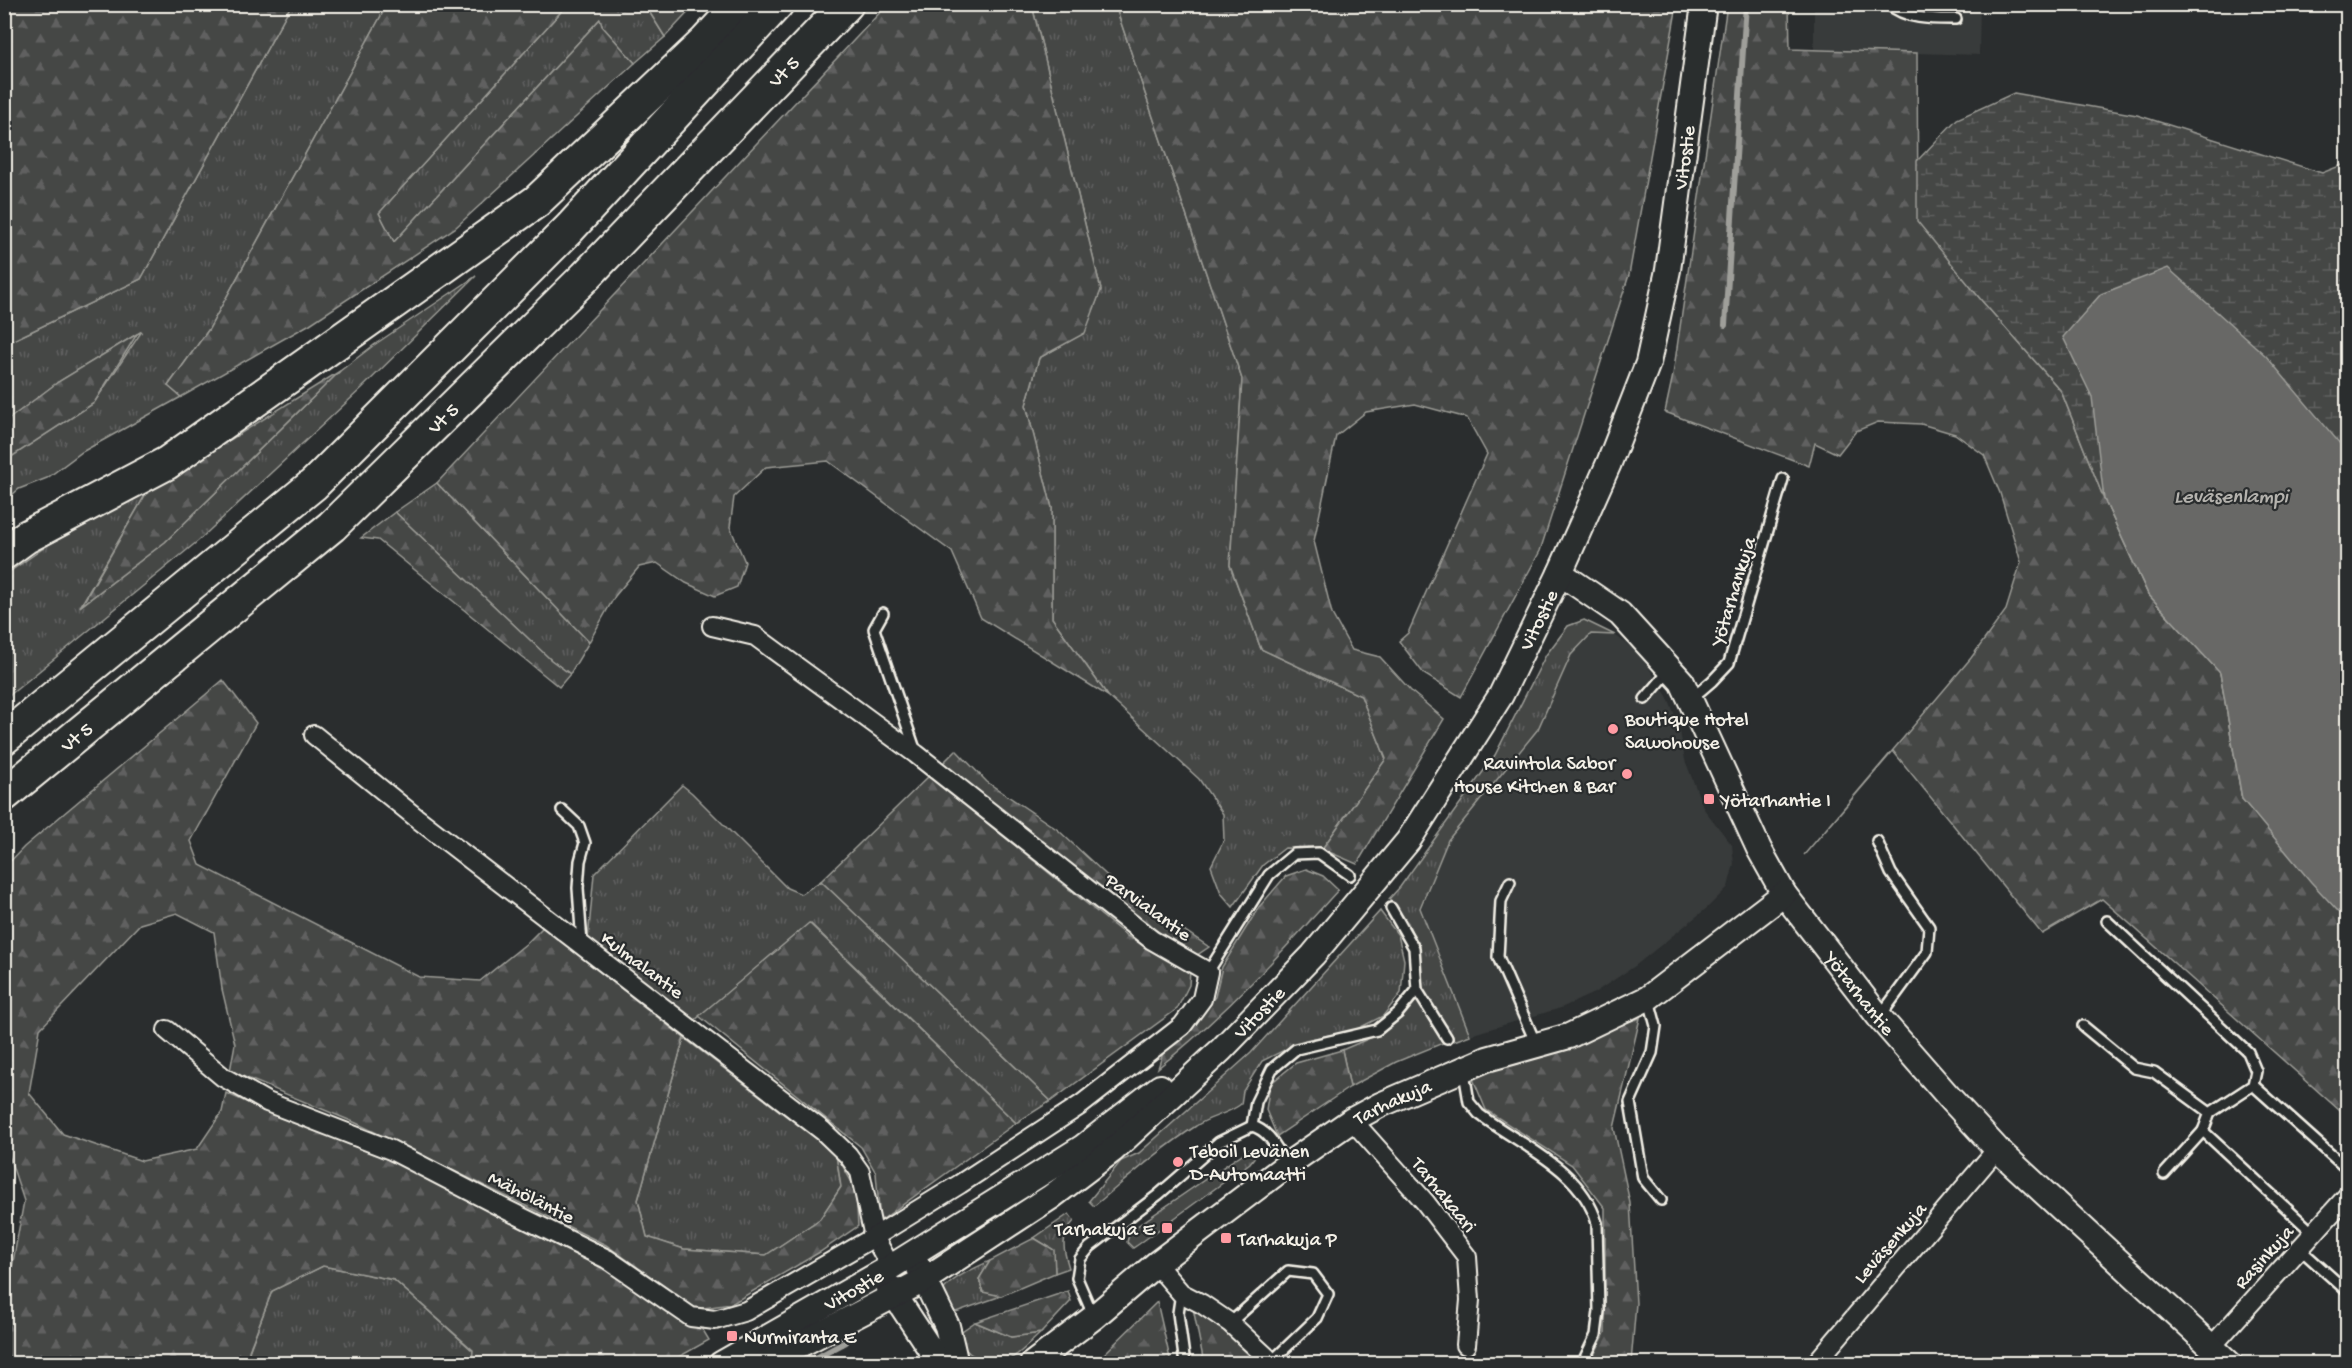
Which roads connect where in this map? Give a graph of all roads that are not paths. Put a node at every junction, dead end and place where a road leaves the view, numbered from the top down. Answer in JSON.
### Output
{"nodes":[{"id":1,"x":741,"y":4,"type":"edge"},
{"id":2,"x":777,"y":4,"type":"edge"},
{"id":3,"x":847,"y":4,"type":"edge"},
{"id":4,"x":1704,"y":4,"type":"edge"},
{"id":5,"x":1888,"y":4,"type":"edge"},
{"id":6,"x":1956,"y":19,"type":"dead end"},
{"id":7,"x":1783,"y":479,"type":"dead end"},
{"id":8,"x":332,"y":526,"type":"junction"},
{"id":9,"x":4,"y":553,"type":"edge"},
{"id":10,"x":1560,"y":573,"type":"junction"},
{"id":11,"x":883,"y":613,"type":"dead end"},
{"id":12,"x":712,"y":626,"type":"dead end"},
{"id":13,"x":1672,"y":668,"type":"junction"},
{"id":14,"x":1645,"y":699,"type":"dead end"},
{"id":15,"x":1691,"y":699,"type":"junction"},
{"id":16,"x":314,"y":735,"type":"dead end"},
{"id":17,"x":4,"y":738,"type":"edge"},
{"id":18,"x":916,"y":754,"type":"junction"},
{"id":19,"x":4,"y":795,"type":"edge"},
{"id":20,"x":562,"y":810,"type":"dead end"},
{"id":21,"x":4,"y":816,"type":"edge"},
{"id":22,"x":1877,"y":841,"type":"dead end"},
{"id":23,"x":1350,"y":875,"type":"dead end"},
{"id":24,"x":1510,"y":882,"type":"dead end"},
{"id":25,"x":1784,"y":894,"type":"junction"},
{"id":26,"x":1391,"y":908,"type":"dead end"},
{"id":27,"x":2107,"y":921,"type":"dead end"},
{"id":28,"x":582,"y":946,"type":"junction"},
{"id":29,"x":1208,"y":972,"type":"junction"},
{"id":30,"x":1417,"y":990,"type":"junction"},
{"id":31,"x":1648,"y":998,"type":"junction"},
{"id":32,"x":1880,"y":1017,"type":"junction"},
{"id":33,"x":2083,"y":1026,"type":"dead end"},
{"id":34,"x":167,"y":1030,"type":"dead end"},
{"id":35,"x":1447,"y":1038,"type":"dead end"},
{"id":36,"x":1537,"y":1045,"type":"junction"},
{"id":37,"x":1221,"y":1050,"type":"junction"},
{"id":38,"x":1465,"y":1078,"type":"dead end"},
{"id":39,"x":2253,"y":1085,"type":"junction"},
{"id":40,"x":2210,"y":1113,"type":"junction"},
{"id":41,"x":1352,"y":1120,"type":"junction"},
{"id":42,"x":1252,"y":1126,"type":"junction"},
{"id":43,"x":2203,"y":1131,"type":"junction"},
{"id":44,"x":1997,"y":1149,"type":"junction"},
{"id":45,"x":1287,"y":1165,"type":"junction"},
{"id":46,"x":2348,"y":1170,"type":"edge"},
{"id":47,"x":2164,"y":1174,"type":"dead end"},
{"id":48,"x":2348,"y":1195,"type":"edge"},
{"id":49,"x":1661,"y":1200,"type":"dead end"},
{"id":50,"x":2313,"y":1233,"type":"junction"},
{"id":51,"x":874,"y":1237,"type":"junction"},
{"id":52,"x":2300,"y":1249,"type":"junction"},
{"id":53,"x":913,"y":1254,"type":"junction"},
{"id":54,"x":1156,"y":1264,"type":"junction"},
{"id":55,"x":885,"y":1270,"type":"junction"},
{"id":56,"x":924,"y":1280,"type":"junction"},
{"id":57,"x":2348,"y":1292,"type":"edge"},
{"id":58,"x":1181,"y":1293,"type":"junction"},
{"id":59,"x":896,"y":1296,"type":"junction"},
{"id":60,"x":1094,"y":1317,"type":"junction"},
{"id":61,"x":1230,"y":1323,"type":"junction"},
{"id":62,"x":1466,"y":1345,"type":"dead end"},
{"id":63,"x":2212,"y":1346,"type":"junction"},
{"id":64,"x":1273,"y":1362,"type":"edge"},
{"id":65,"x":721,"y":1364,"type":"edge"},
{"id":66,"x":763,"y":1364,"type":"edge"},
{"id":67,"x":940,"y":1364,"type":"edge"},
{"id":68,"x":956,"y":1364,"type":"edge"},
{"id":69,"x":1032,"y":1364,"type":"edge"},
{"id":70,"x":1185,"y":1364,"type":"edge"},
{"id":71,"x":1582,"y":1364,"type":"edge"},
{"id":72,"x":1815,"y":1364,"type":"edge"},
{"id":73,"x":2230,"y":1364,"type":"edge"}],
"edges":[{"from":1,"to":9,"type":"highway"},
{"from":2,"to":17,"type":"highway"},
{"from":3,"to":8,"type":"highway","name":"Vt 5"},
{"from":4,"to":10,"type":"main road","name":"Vitostie"},
{"from":5,"to":6,"type":"lane"},
{"from":7,"to":15,"type":"lane","name":"Yötarhankuja"},
{"from":8,"to":19,"type":"highway","name":"Vt 5"},
{"from":8,"to":21,"type":"highway"},
{"from":10,"to":13,"type":"main road","name":"Yötarhantie"},
{"from":10,"to":37,"type":"main road","name":"Vitostie"},
{"from":11,"to":18,"type":"lane"},
{"from":12,"to":18,"type":"street","name":"Parvialantie"},
{"from":13,"to":14,"type":"lane"},
{"from":13,"to":15,"type":"main road","name":"Yötarhantie"},
{"from":15,"to":25,"type":"main road","name":"Yötarhantie"},
{"from":16,"to":28,"type":"street","name":"Kulmalantie"},
{"from":18,"to":29,"type":"street","name":"Parvialantie"},
{"from":20,"to":28,"type":"lane"},
{"from":22,"to":32,"type":"lane"},
{"from":23,"to":29,"type":"lane"},
{"from":24,"to":36,"type":"lane"},
{"from":25,"to":31,"type":"main road","name":"Tarhakuja"},
{"from":25,"to":32,"type":"main road","name":"Yötarhantie"},
{"from":26,"to":30,"type":"lane"},
{"from":27,"to":39,"type":"lane"},
{"from":28,"to":51,"type":"street","name":"Kulmalantie"},
{"from":29,"to":51,"type":"street"},
{"from":30,"to":35,"type":"lane"},
{"from":30,"to":42,"type":"lane"},
{"from":31,"to":36,"type":"main road","name":"Tarhakuja"},
{"from":31,"to":49,"type":"lane"},
{"from":32,"to":44,"type":"main road","name":"Yötarhantie"},
{"from":33,"to":40,"type":"lane"},
{"from":34,"to":51,"type":"street","name":"Mähöläntie"},
{"from":36,"to":41,"type":"main road","name":"Tarhakuja"},
{"from":37,"to":53,"type":"main road","name":"Vitostie"},
{"from":37,"to":56,"type":"main road","name":"Vitostie"},
{"from":38,"to":71,"type":"lane"},
{"from":39,"to":40,"type":"lane"},
{"from":39,"to":46,"type":"lane"},
{"from":40,"to":43,"type":"lane"},
{"from":41,"to":45,"type":"main road","name":"Tarhakuja"},
{"from":41,"to":62,"type":"street","name":"Tarhakaari"},
{"from":42,"to":45,"type":"lane"},
{"from":42,"to":60,"type":"lane"},
{"from":43,"to":47,"type":"lane"},
{"from":43,"to":50,"type":"lane"},
{"from":44,"to":63,"type":"main road","name":"Yötarhantie"},
{"from":44,"to":72,"type":"street","name":"Leväsenkuja"},
{"from":45,"to":54,"type":"main road","name":"Tarhakuja"},
{"from":48,"to":50,"type":"street","name":"Rasinkuja"},
{"from":50,"to":52,"type":"street","name":"Rasinkuja"},
{"from":51,"to":55,"type":"street","name":"Kulmalantie"},
{"from":52,"to":57,"type":"lane"},
{"from":52,"to":63,"type":"street","name":"Rasinkuja"},
{"from":53,"to":55,"type":"main road","name":"Vitostie"},
{"from":53,"to":56,"type":"main road"},
{"from":54,"to":58,"type":"street"},
{"from":54,"to":60,"type":"main road","name":"Tarhakuja"},
{"from":55,"to":59,"type":"main road"},
{"from":55,"to":65,"type":"main road","name":"Vitostie"},
{"from":56,"to":59,"type":"main road","name":"Vitostie"},
{"from":56,"to":68,"type":"main road"},
{"from":58,"to":61,"type":"street"},
{"from":58,"to":70,"type":"lane"},
{"from":59,"to":66,"type":"main road","name":"Vitostie"},
{"from":59,"to":67,"type":"main road"},
{"from":60,"to":69,"type":"main road","name":"Tarhakuja"},
{"from":61,"to":64,"type":"street"},
{"from":61,"to":64,"type":"lane"},
{"from":63,"to":73,"type":"main road","name":"Yötarhantie"}]}
